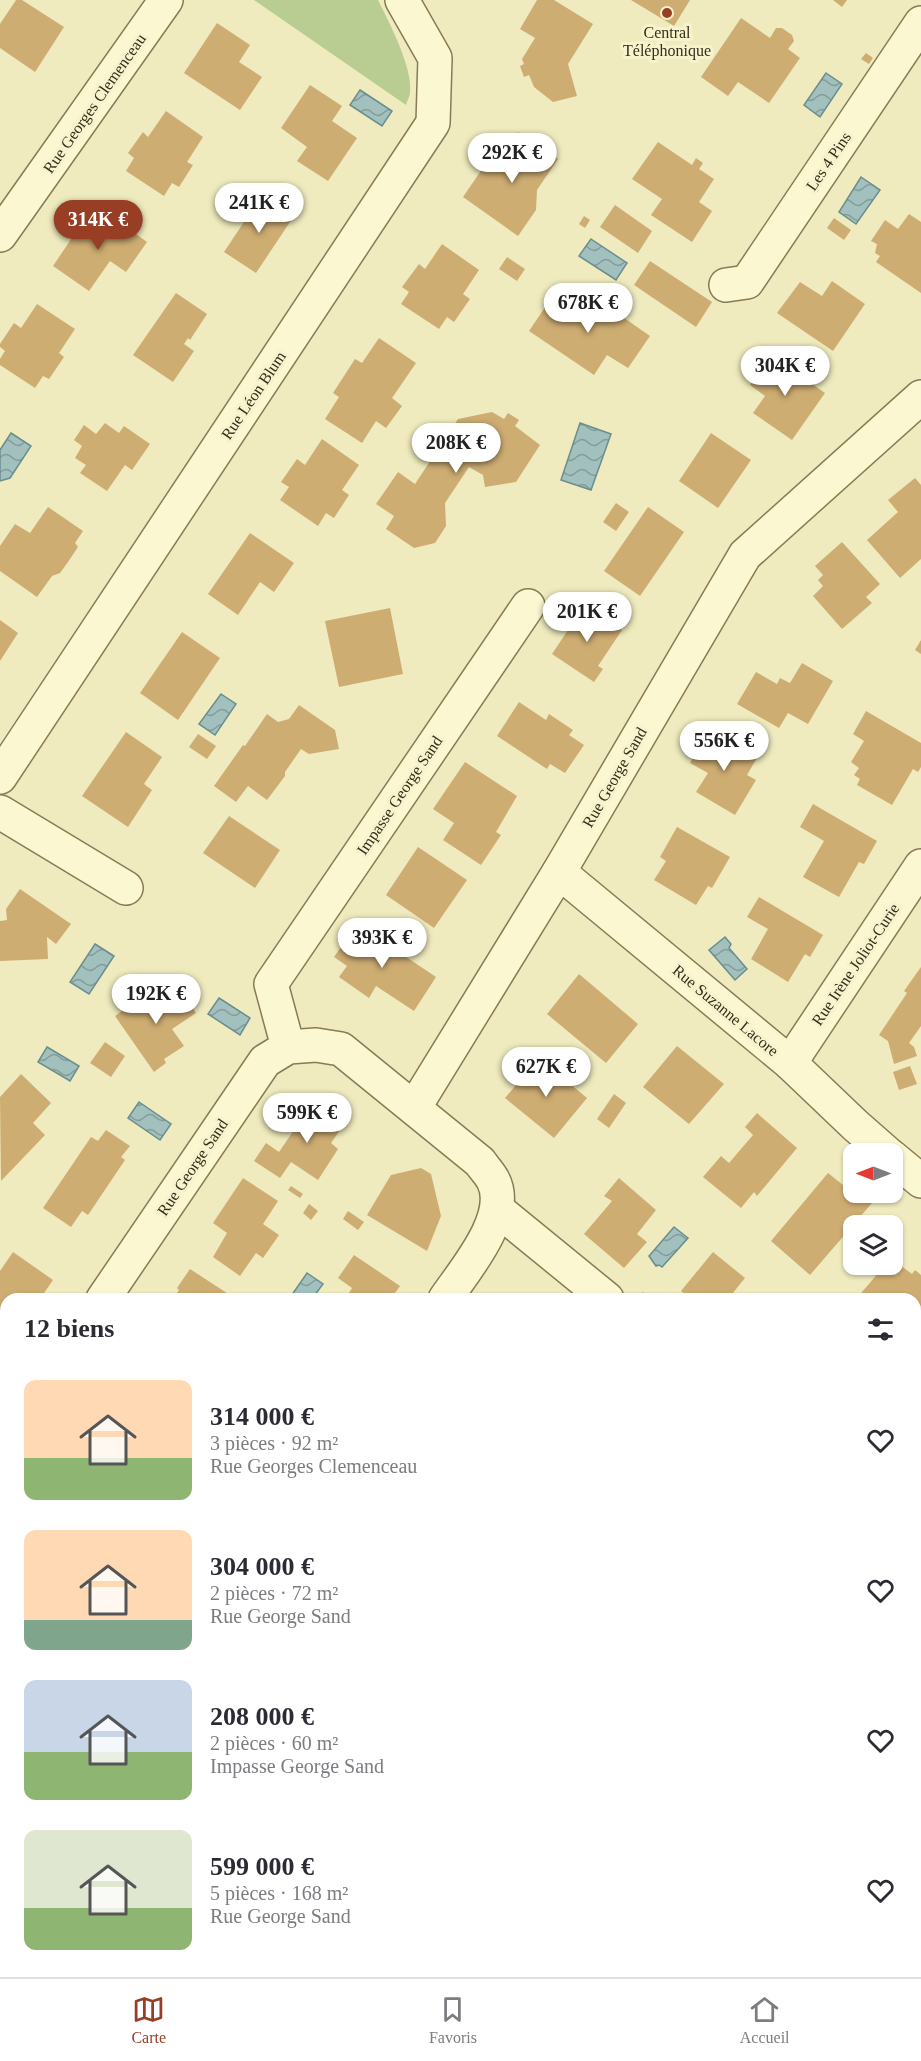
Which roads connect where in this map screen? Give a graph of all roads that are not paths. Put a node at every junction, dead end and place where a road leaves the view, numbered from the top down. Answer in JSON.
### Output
{"nodes":[{"id":1,"x":166,"y":0,"type":"edge"},
{"id":2,"x":402,"y":0,"type":"edge"},
{"id":3,"x":921,"y":23,"type":"edge"},
{"id":4,"x":0,"y":235,"type":"edge"},
{"id":5,"x":726,"y":285,"type":"dead end"},
{"id":6,"x":921,"y":397,"type":"edge"},
{"id":7,"x":528,"y":606,"type":"dead end"},
{"id":8,"x":0,"y":777,"type":"edge"},
{"id":9,"x":0,"y":812,"type":"edge"},
{"id":10,"x":921,"y":866,"type":"edge"},
{"id":11,"x":559,"y":872,"type":"junction"},
{"id":12,"x":126,"y":888,"type":"dead end"},
{"id":13,"x":288,"y":1047,"type":"junction"},
{"id":14,"x":790,"y":1063,"type":"junction"},
{"id":15,"x":414,"y":1108,"type":"junction"},
{"id":16,"x":875,"y":1143,"type":"edge"},
{"id":17,"x":903,"y":1166,"type":"edge"},
{"id":18,"x":921,"y":1181,"type":"edge"},
{"id":19,"x":498,"y":1210,"type":"junction"},
{"id":20,"x":107,"y":1293,"type":"edge"},
{"id":21,"x":449,"y":1293,"type":"edge"},
{"id":22,"x":600,"y":1293,"type":"edge"}],
"edges":[{"from":1,"to":4,"type":"street","name":"Rue Georges Clemenceau"},
{"from":2,"to":8,"type":"street","name":"Rue Léon Blum"},
{"from":3,"to":5,"type":"street","name":"Les 4 Pins"},
{"from":6,"to":11,"type":"street","name":"Rue George Sand"},
{"from":7,"to":13,"type":"street","name":"Impasse George Sand"},
{"from":9,"to":12,"type":"street"},
{"from":10,"to":14,"type":"street","name":"Rue Irène Joliot-Curie"},
{"from":11,"to":14,"type":"street","name":"Rue Suzanne Lacore"},
{"from":11,"to":15,"type":"street","name":"Rue George Sand"},
{"from":13,"to":15,"type":"street","name":"Rue George Sand"},
{"from":13,"to":20,"type":"street","name":"Rue George Sand"},
{"from":14,"to":16,"type":"street","name":"Rue Suzanne Lacore"},
{"from":15,"to":19,"type":"street","name":"Rue George Sand"},
{"from":17,"to":18,"type":"street"},
{"from":19,"to":21,"type":"street"},
{"from":19,"to":22,"type":"street"}]}
